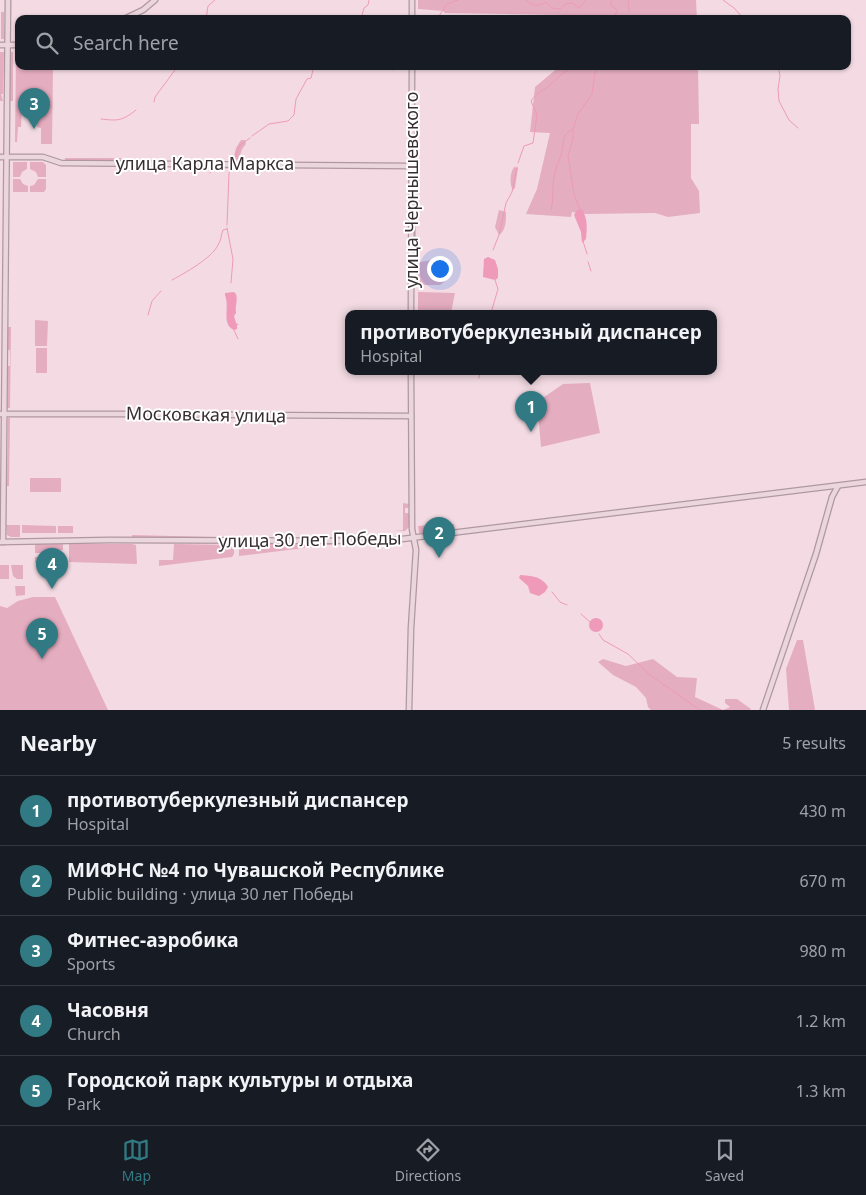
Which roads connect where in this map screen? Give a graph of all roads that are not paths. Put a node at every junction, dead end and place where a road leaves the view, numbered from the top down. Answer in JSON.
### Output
{"nodes":[{"id":1,"x":8,"y":0,"type":"edge"},
{"id":2,"x":156,"y":0,"type":"edge"},
{"id":3,"x":412,"y":0,"type":"edge"},
{"id":4,"x":132,"y":15,"type":"edge"},
{"id":5,"x":412,"y":15,"type":"edge"},
{"id":6,"x":0,"y":45,"type":"edge"},
{"id":7,"x":7,"y":45,"type":"junction"},
{"id":8,"x":15,"y":45,"type":"edge"},
{"id":9,"x":412,"y":70,"type":"edge"},
{"id":10,"x":3,"y":157,"type":"edge"},
{"id":11,"x":412,"y":166,"type":"junction"},
{"id":12,"x":411,"y":310,"type":"edge"},
{"id":13,"x":411,"y":375,"type":"edge"},
{"id":14,"x":2,"y":414,"type":"edge"},
{"id":15,"x":411,"y":416,"type":"junction"},
{"id":16,"x":866,"y":478,"type":"edge"},
{"id":17,"x":864,"y":482,"type":"edge"},
{"id":18,"x":838,"y":486,"type":"junction"},
{"id":19,"x":822,"y":488,"type":"junction"},
{"id":20,"x":832,"y":497,"type":"junction"},
{"id":21,"x":414,"y":538,"type":"junction"},
{"id":22,"x":1,"y":542,"type":"edge"},
{"id":23,"x":409,"y":710,"type":"edge"},
{"id":24,"x":763,"y":710,"type":"edge"}],
"edges":[{"from":1,"to":7,"type":"street"},
{"from":2,"to":4,"type":"street"},
{"from":3,"to":5,"type":"street"},
{"from":6,"to":7,"type":"street"},
{"from":7,"to":8,"type":"street"},
{"from":7,"to":10,"type":"street"},
{"from":9,"to":11,"type":"street","name":"улица Чернышевского"},
{"from":10,"to":11,"type":"street","name":"улица Карла Маркса"},
{"from":10,"to":14,"type":"street"},
{"from":11,"to":12,"type":"street","name":"улица Чернышевского"},
{"from":13,"to":15,"type":"street"},
{"from":14,"to":15,"type":"street","name":"Московская улица"},
{"from":14,"to":22,"type":"street"},
{"from":15,"to":21,"type":"street"},
{"from":16,"to":17,"type":"street"},
{"from":17,"to":18,"type":"street"},
{"from":18,"to":19,"type":"street","name":"улица 30 лет Победы"},
{"from":18,"to":20,"type":"street"},
{"from":19,"to":20,"type":"street"},
{"from":19,"to":21,"type":"street","name":"улица 30 лет Победы"},
{"from":20,"to":24,"type":"street"},
{"from":21,"to":22,"type":"street","name":"улица 30 лет Победы"},
{"from":21,"to":23,"type":"street"}]}
